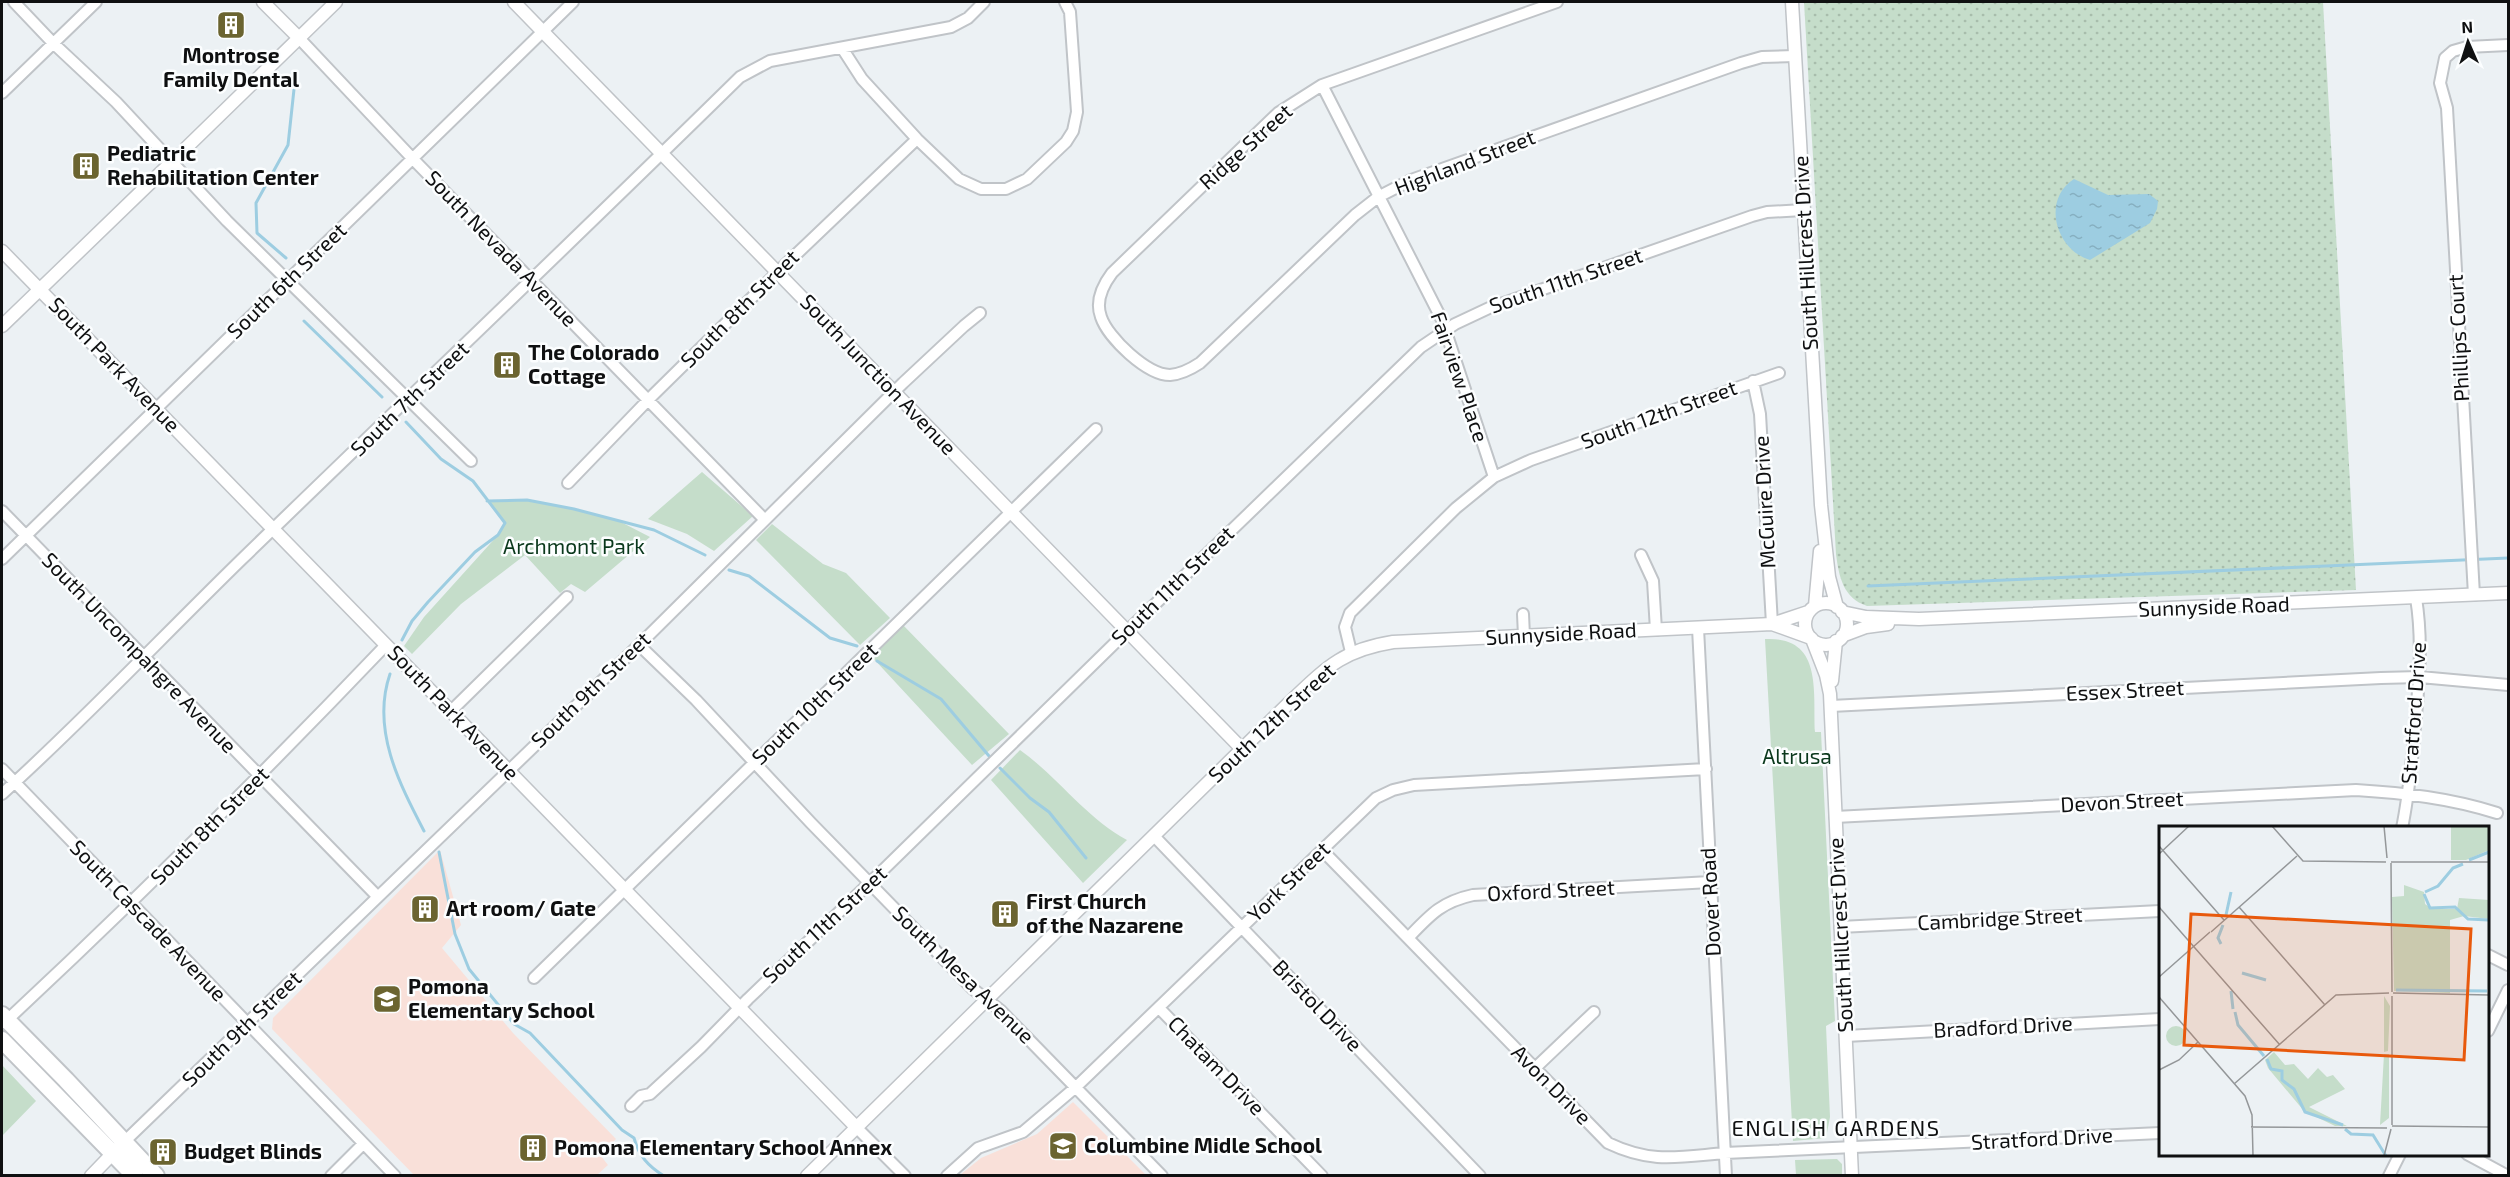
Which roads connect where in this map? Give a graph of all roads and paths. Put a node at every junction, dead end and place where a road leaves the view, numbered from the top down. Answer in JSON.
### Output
{"nodes":[{"id":1,"x":14,"y":2,"type":"edge"},
{"id":2,"x":96,"y":2,"type":"edge"},
{"id":3,"x":263,"y":2,"type":"edge"},
{"id":4,"x":336,"y":2,"type":"edge"},
{"id":5,"x":514,"y":2,"type":"edge"},
{"id":6,"x":573,"y":2,"type":"edge"},
{"id":7,"x":984,"y":2,"type":"edge"},
{"id":8,"x":1065,"y":2,"type":"edge"},
{"id":9,"x":1557,"y":2,"type":"edge"},
{"id":10,"x":1792,"y":2,"type":"edge"},
{"id":11,"x":542,"y":31,"type":"junction"},
{"id":12,"x":298,"y":37,"type":"junction"},
{"id":13,"x":53,"y":43,"type":"junction"},
{"id":14,"x":2508,"y":45,"type":"edge"},
{"id":15,"x":842,"y":48,"type":"junction"},
{"id":16,"x":1795,"y":56,"type":"junction"},
{"id":17,"x":1322,"y":85,"type":"junction"},
{"id":18,"x":2,"y":93,"type":"edge"},
{"id":19,"x":917,"y":139,"type":"junction"},
{"id":20,"x":662,"y":153,"type":"junction"},
{"id":21,"x":179,"y":155,"type":"junction"},
{"id":22,"x":412,"y":158,"type":"junction"},
{"id":23,"x":1378,"y":198,"type":"junction"},
{"id":24,"x":1803,"y":210,"type":"junction"},
{"id":25,"x":2,"y":251,"type":"edge"},
{"id":26,"x":778,"y":272,"type":"junction"},
{"id":27,"x":288,"y":281,"type":"junction"},
{"id":28,"x":532,"y":281,"type":"junction"},
{"id":29,"x":40,"y":289,"type":"junction"},
{"id":30,"x":980,"y":313,"type":"dead end"},
{"id":31,"x":2,"y":326,"type":"edge"},
{"id":32,"x":1445,"y":330,"type":"junction"},
{"id":33,"x":1127,"y":351,"type":"joint"},
{"id":34,"x":1779,"y":373,"type":"dead end"},
{"id":35,"x":1753,"y":381,"type":"junction"},
{"id":36,"x":894,"y":391,"type":"junction"},
{"id":37,"x":409,"y":399,"type":"junction"},
{"id":38,"x":649,"y":399,"type":"junction"},
{"id":39,"x":156,"y":409,"type":"junction"},
{"id":40,"x":1096,"y":429,"type":"dead end"},
{"id":41,"x":471,"y":461,"type":"dead end"},
{"id":42,"x":1494,"y":477,"type":"junction"},
{"id":43,"x":568,"y":483,"type":"dead end"},
{"id":44,"x":1821,"y":505,"type":"junction"},
{"id":45,"x":2,"y":511,"type":"edge"},
{"id":46,"x":1011,"y":512,"type":"junction"},
{"id":47,"x":765,"y":520,"type":"junction"},
{"id":48,"x":273,"y":530,"type":"junction"},
{"id":49,"x":26,"y":536,"type":"junction"},
{"id":50,"x":1641,"y":555,"type":"dead end"},
{"id":51,"x":2,"y":560,"type":"edge"},
{"id":52,"x":2508,"y":593,"type":"edge"},
{"id":53,"x":2474,"y":594,"type":"junction"},
{"id":54,"x":567,"y":597,"type":"dead end"},
{"id":55,"x":2416,"y":598,"type":"junction"},
{"id":56,"x":1812,"y":609,"type":"junction"},
{"id":57,"x":1840,"y":609,"type":"junction"},
{"id":58,"x":1523,"y":614,"type":"dead end"},
{"id":59,"x":1919,"y":619,"type":"junction"},
{"id":60,"x":1772,"y":624,"type":"junction"},
{"id":61,"x":1698,"y":628,"type":"junction"},
{"id":62,"x":1128,"y":630,"type":"junction"},
{"id":63,"x":1656,"y":630,"type":"junction"},
{"id":64,"x":1524,"y":636,"type":"junction"},
{"id":65,"x":1812,"y":639,"type":"junction"},
{"id":66,"x":1839,"y":639,"type":"junction"},
{"id":67,"x":386,"y":645,"type":"junction"},
{"id":68,"x":639,"y":645,"type":"junction"},
{"id":69,"x":1351,"y":652,"type":"junction"},
{"id":70,"x":144,"y":658,"type":"junction"},
{"id":71,"x":2420,"y":677,"type":"junction"},
{"id":72,"x":2508,"y":685,"type":"edge"},
{"id":73,"x":1830,"y":700,"type":"junction"},
{"id":74,"x":451,"y":711,"type":"junction"},
{"id":75,"x":1242,"y":749,"type":"junction"},
{"id":76,"x":755,"y":762,"type":"junction"},
{"id":77,"x":2,"y":769,"type":"edge"},
{"id":78,"x":1706,"y":769,"type":"junction"},
{"id":79,"x":508,"y":770,"type":"junction"},
{"id":80,"x":260,"y":777,"type":"junction"},
{"id":81,"x":14,"y":783,"type":"junction"},
{"id":82,"x":2409,"y":793,"type":"junction"},
{"id":83,"x":2,"y":794,"type":"edge"},
{"id":84,"x":2497,"y":813,"type":"dead end"},
{"id":85,"x":1835,"y":817,"type":"junction"},
{"id":86,"x":2402,"y":826,"type":"edge"},
{"id":87,"x":1154,"y":836,"type":"junction"},
{"id":88,"x":1322,"y":850,"type":"junction"},
{"id":89,"x":1710,"y":882,"type":"junction"},
{"id":90,"x":870,"y":883,"type":"junction"},
{"id":91,"x":625,"y":890,"type":"junction"},
{"id":92,"x":378,"y":897,"type":"junction"},
{"id":93,"x":131,"y":904,"type":"junction"},
{"id":94,"x":2159,"y":911,"type":"edge"},
{"id":95,"x":1840,"y":927,"type":"junction"},
{"id":96,"x":1242,"y":928,"type":"junction"},
{"id":97,"x":1408,"y":938,"type":"junction"},
{"id":98,"x":2489,"y":956,"type":"edge"},
{"id":99,"x":2508,"y":964,"type":"edge"},
{"id":100,"x":534,"y":978,"type":"dead end"},
{"id":101,"x":2508,"y":990,"type":"edge"},
{"id":102,"x":986,"y":1000,"type":"junction"},
{"id":103,"x":739,"y":1008,"type":"junction"},
{"id":104,"x":1160,"y":1009,"type":"junction"},
{"id":105,"x":1594,"y":1012,"type":"dead end"},
{"id":106,"x":2159,"y":1019,"type":"edge"},
{"id":107,"x":3,"y":1020,"type":"edge"},
{"id":108,"x":247,"y":1024,"type":"junction"},
{"id":109,"x":2489,"y":1026,"type":"edge"},
{"id":110,"x":1846,"y":1036,"type":"junction"},
{"id":111,"x":2,"y":1040,"type":"edge"},
{"id":112,"x":1534,"y":1069,"type":"junction"},
{"id":113,"x":1076,"y":1087,"type":"junction"},
{"id":114,"x":631,"y":1106,"type":"dead end"},
{"id":115,"x":857,"y":1128,"type":"junction"},
{"id":116,"x":2159,"y":1133,"type":"edge"},
{"id":117,"x":363,"y":1144,"type":"junction"},
{"id":118,"x":119,"y":1147,"type":"junction"},
{"id":119,"x":1851,"y":1148,"type":"junction"},
{"id":120,"x":1725,"y":1153,"type":"junction"},
{"id":121,"x":2399,"y":1156,"type":"edge"},
{"id":122,"x":2469,"y":1156,"type":"edge"},
{"id":123,"x":91,"y":1176,"type":"edge"},
{"id":124,"x":135,"y":1176,"type":"edge"},
{"id":125,"x":156,"y":1176,"type":"edge"},
{"id":126,"x":331,"y":1176,"type":"edge"},
{"id":127,"x":395,"y":1176,"type":"edge"},
{"id":128,"x":807,"y":1176,"type":"edge"},
{"id":129,"x":905,"y":1176,"type":"edge"},
{"id":130,"x":947,"y":1176,"type":"edge"},
{"id":131,"x":1162,"y":1176,"type":"edge"},
{"id":132,"x":1322,"y":1176,"type":"edge"},
{"id":133,"x":1480,"y":1176,"type":"edge"},
{"id":134,"x":1726,"y":1176,"type":"edge"},
{"id":135,"x":1852,"y":1176,"type":"edge"},
{"id":136,"x":2389,"y":1176,"type":"edge"},
{"id":137,"x":2508,"y":1176,"type":"edge"}],
"edges":[{"from":1,"to":13,"type":"street"},
{"from":2,"to":13,"type":"street"},
{"from":3,"to":12,"type":"street","name":"South Nevada Avenue"},
{"from":4,"to":12,"type":"street"},
{"from":5,"to":11,"type":"street","name":"South Junction Avenue"},
{"from":6,"to":11,"type":"street","name":"South 6th Street"},
{"from":7,"to":15,"type":"street","name":"South 7th Street"},
{"from":8,"to":19,"type":"street"},
{"from":9,"to":17,"type":"street","name":"Ridge Street"},
{"from":10,"to":16,"type":"street","name":"South Hillcrest Drive"},
{"from":11,"to":20,"type":"street","name":"South Junction Avenue"},
{"from":11,"to":22,"type":"street","name":"South 6th Street"},
{"from":12,"to":21,"type":"street"},
{"from":12,"to":22,"type":"street","name":"South Nevada Avenue"},
{"from":13,"to":18,"type":"street"},
{"from":13,"to":21,"type":"street"},
{"from":14,"to":53,"type":"street","name":"Phillips Court"},
{"from":15,"to":19,"type":"street"},
{"from":15,"to":20,"type":"street","name":"South 7th Street"},
{"from":16,"to":23,"type":"street","name":"Highland Street"},
{"from":16,"to":24,"type":"street","name":"South Hillcrest Drive"},
{"from":17,"to":23,"type":"street","name":"Fairview Place"},
{"from":17,"to":33,"type":"street","name":"Ridge Street"},
{"from":19,"to":26,"type":"street","name":"South 8th Street"},
{"from":20,"to":26,"type":"street","name":"South Junction Avenue"},
{"from":20,"to":28,"type":"street","name":"South 7th Street"},
{"from":21,"to":27,"type":"street"},
{"from":21,"to":29,"type":"street"},
{"from":22,"to":27,"type":"street","name":"South 6th Street"},
{"from":22,"to":28,"type":"street","name":"South Nevada Avenue"},
{"from":23,"to":32,"type":"street","name":"Fairview Place"},
{"from":23,"to":33,"type":"street","name":"Highland Street"},
{"from":24,"to":32,"type":"street","name":"South 11th Street"},
{"from":24,"to":44,"type":"street","name":"South Hillcrest Drive"},
{"from":25,"to":29,"type":"street","name":"South Park Avenue"},
{"from":26,"to":36,"type":"street","name":"South Junction Avenue"},
{"from":26,"to":38,"type":"street","name":"South 8th Street"},
{"from":27,"to":37,"type":"street"},
{"from":27,"to":39,"type":"street","name":"South 6th Street"},
{"from":28,"to":37,"type":"street","name":"South 7th Street"},
{"from":28,"to":38,"type":"street","name":"South Nevada Avenue"},
{"from":29,"to":31,"type":"street"},
{"from":29,"to":39,"type":"street","name":"South Park Avenue"},
{"from":30,"to":36,"type":"street","name":"South 9th Street"},
{"from":32,"to":42,"type":"street","name":"Fairview Place"},
{"from":32,"to":62,"type":"street","name":"South 11th Street"},
{"from":34,"to":35,"type":"street","name":"South 12th Street"},
{"from":35,"to":42,"type":"street","name":"South 12th Street"},
{"from":35,"to":60,"type":"street","name":"McGuire Drive"},
{"from":36,"to":46,"type":"street","name":"South Junction Avenue"},
{"from":36,"to":47,"type":"street","name":"South 9th Street"},
{"from":37,"to":41,"type":"street"},
{"from":37,"to":48,"type":"street","name":"South 7th Street"},
{"from":38,"to":43,"type":"street","name":"South 8th Street"},
{"from":38,"to":47,"type":"street","name":"South Nevada Avenue"},
{"from":39,"to":48,"type":"street","name":"South Park Avenue"},
{"from":39,"to":49,"type":"street","name":"South 6th Street"},
{"from":40,"to":46,"type":"street","name":"South 10th Street"},
{"from":42,"to":69,"type":"street","name":"South 12th Street"},
{"from":44,"to":56,"type":"street"},
{"from":44,"to":57,"type":"street"},
{"from":45,"to":49,"type":"street","name":"South Uncompahgre Avenue"},
{"from":46,"to":62,"type":"street","name":"South Junction Avenue"},
{"from":46,"to":76,"type":"street","name":"South 10th Street"},
{"from":47,"to":68,"type":"street","name":"South 9th Street"},
{"from":48,"to":67,"type":"street","name":"South Park Avenue"},
{"from":48,"to":70,"type":"street","name":"South 7th Street"},
{"from":49,"to":51,"type":"street","name":"South 6th Street"},
{"from":49,"to":70,"type":"street","name":"South Uncompahgre Avenue"},
{"from":50,"to":63,"type":"street"},
{"from":52,"to":53,"type":"street","name":"Sunnyside Road"},
{"from":53,"to":55,"type":"street","name":"Sunnyside Road"},
{"from":54,"to":74,"type":"street"},
{"from":55,"to":59,"type":"street","name":"Sunnyside Road"},
{"from":55,"to":71,"type":"street","name":"Stratford Drive"},
{"from":56,"to":57,"type":"street"},
{"from":56,"to":60,"type":"street","name":"Sunnyside Road"},
{"from":56,"to":65,"type":"street"},
{"from":57,"to":59,"type":"street","name":"Sunnyside Road"},
{"from":57,"to":66,"type":"street"},
{"from":58,"to":64,"type":"street"},
{"from":59,"to":66,"type":"street","name":"Sunnyside Road"},
{"from":60,"to":61,"type":"street","name":"Sunnyside Road"},
{"from":60,"to":65,"type":"street","name":"Sunnyside Road"},
{"from":61,"to":63,"type":"street","name":"Sunnyside Road"},
{"from":61,"to":78,"type":"street","name":"Dover Road"},
{"from":62,"to":75,"type":"street","name":"South Junction Avenue"},
{"from":62,"to":90,"type":"street","name":"South 11th Street"},
{"from":63,"to":64,"type":"street","name":"Sunnyside Road"},
{"from":64,"to":69,"type":"street","name":"Sunnyside Road"},
{"from":65,"to":66,"type":"street"},
{"from":65,"to":73,"type":"street"},
{"from":66,"to":73,"type":"street"},
{"from":67,"to":74,"type":"street","name":"South Park Avenue"},
{"from":67,"to":80,"type":"street","name":"South 8th Street"},
{"from":68,"to":76,"type":"street","name":"South Mesa Avenue"},
{"from":68,"to":79,"type":"street","name":"South 9th Street"},
{"from":69,"to":75,"type":"street","name":"South 12th Street"},
{"from":70,"to":80,"type":"street","name":"South Uncompahgre Avenue"},
{"from":70,"to":81,"type":"street","name":"South 7th Street"},
{"from":71,"to":72,"type":"street","name":"Essex Street"},
{"from":71,"to":73,"type":"street","name":"Essex Street"},
{"from":71,"to":82,"type":"street","name":"Stratford Drive"},
{"from":73,"to":85,"type":"street","name":"South Hillcrest Drive"},
{"from":74,"to":79,"type":"street","name":"South Park Avenue"},
{"from":75,"to":87,"type":"street","name":"South 12th Street"},
{"from":76,"to":90,"type":"street","name":"South Mesa Avenue"},
{"from":76,"to":91,"type":"street","name":"South 10th Street"},
{"from":77,"to":81,"type":"street","name":"South Cascade Avenue"},
{"from":78,"to":88,"type":"street","name":"York Street"},
{"from":78,"to":89,"type":"street","name":"Dover Road"},
{"from":79,"to":91,"type":"street","name":"South Park Avenue"},
{"from":79,"to":92,"type":"street","name":"South 9th Street"},
{"from":80,"to":92,"type":"street","name":"South Uncompahgre Avenue"},
{"from":80,"to":93,"type":"street","name":"South 8th Street"},
{"from":81,"to":83,"type":"street","name":"South 7th Street"},
{"from":81,"to":93,"type":"street","name":"South Cascade Avenue"},
{"from":82,"to":84,"type":"street","name":"Devon Street"},
{"from":82,"to":85,"type":"street","name":"Devon Street"},
{"from":82,"to":86,"type":"street","name":"Stratford Drive"},
{"from":85,"to":95,"type":"street","name":"South Hillcrest Drive"},
{"from":87,"to":96,"type":"street","name":"Bristol Drive"},
{"from":87,"to":102,"type":"street","name":"South 12th Street"},
{"from":88,"to":96,"type":"street","name":"York Street"},
{"from":88,"to":97,"type":"street","name":"Avon Drive"},
{"from":89,"to":97,"type":"street","name":"Oxford Street"},
{"from":89,"to":120,"type":"street","name":"Dover Road"},
{"from":90,"to":102,"type":"street","name":"South Mesa Avenue"},
{"from":90,"to":103,"type":"street","name":"South 11th Street"},
{"from":91,"to":100,"type":"street","name":"South 10th Street"},
{"from":91,"to":103,"type":"street","name":"South Park Avenue"},
{"from":92,"to":108,"type":"street","name":"South 9th Street"},
{"from":93,"to":107,"type":"street","name":"South 8th Street"},
{"from":93,"to":108,"type":"street","name":"South Cascade Avenue"},
{"from":94,"to":95,"type":"street","name":"Cambridge Street"},
{"from":95,"to":110,"type":"street","name":"South Hillcrest Drive"},
{"from":96,"to":104,"type":"street","name":"York Street"},
{"from":96,"to":133,"type":"street","name":"Bristol Drive"},
{"from":97,"to":112,"type":"street","name":"Avon Drive"},
{"from":98,"to":99,"type":"street"},
{"from":101,"to":109,"type":"street"},
{"from":102,"to":113,"type":"street","name":"South Mesa Avenue"},
{"from":102,"to":115,"type":"street","name":"South 12th Street"},
{"from":103,"to":114,"type":"street","name":"South 11th Street"},
{"from":103,"to":115,"type":"street","name":"South Park Avenue"},
{"from":104,"to":113,"type":"street","name":"York Street"},
{"from":104,"to":132,"type":"street","name":"Chatam Drive"},
{"from":105,"to":112,"type":"street"},
{"from":106,"to":110,"type":"street","name":"Bradford Drive"},
{"from":107,"to":118,"type":"highway"},
{"from":108,"to":117,"type":"street","name":"South Cascade Avenue"},
{"from":108,"to":118,"type":"street","name":"South 9th Street"},
{"from":110,"to":119,"type":"street","name":"South Hillcrest Drive"},
{"from":111,"to":118,"type":"highway"},
{"from":112,"to":120,"type":"street","name":"Avon Drive"},
{"from":113,"to":130,"type":"street","name":"York Street"},
{"from":113,"to":131,"type":"street","name":"South Mesa Avenue"},
{"from":115,"to":128,"type":"street","name":"South 12th Street"},
{"from":115,"to":129,"type":"street","name":"South Park Avenue"},
{"from":116,"to":119,"type":"street","name":"Stratford Drive"},
{"from":117,"to":126,"type":"street"},
{"from":117,"to":127,"type":"street","name":"South Cascade Avenue"},
{"from":118,"to":123,"type":"street"},
{"from":118,"to":124,"type":"highway"},
{"from":118,"to":125,"type":"highway"},
{"from":119,"to":120,"type":"street","name":"Avon Drive"},
{"from":119,"to":135,"type":"street","name":"South Hillcrest Drive"},
{"from":120,"to":134,"type":"street","name":"Dover Road"},
{"from":121,"to":136,"type":"street"},
{"from":122,"to":137,"type":"street"}]}
